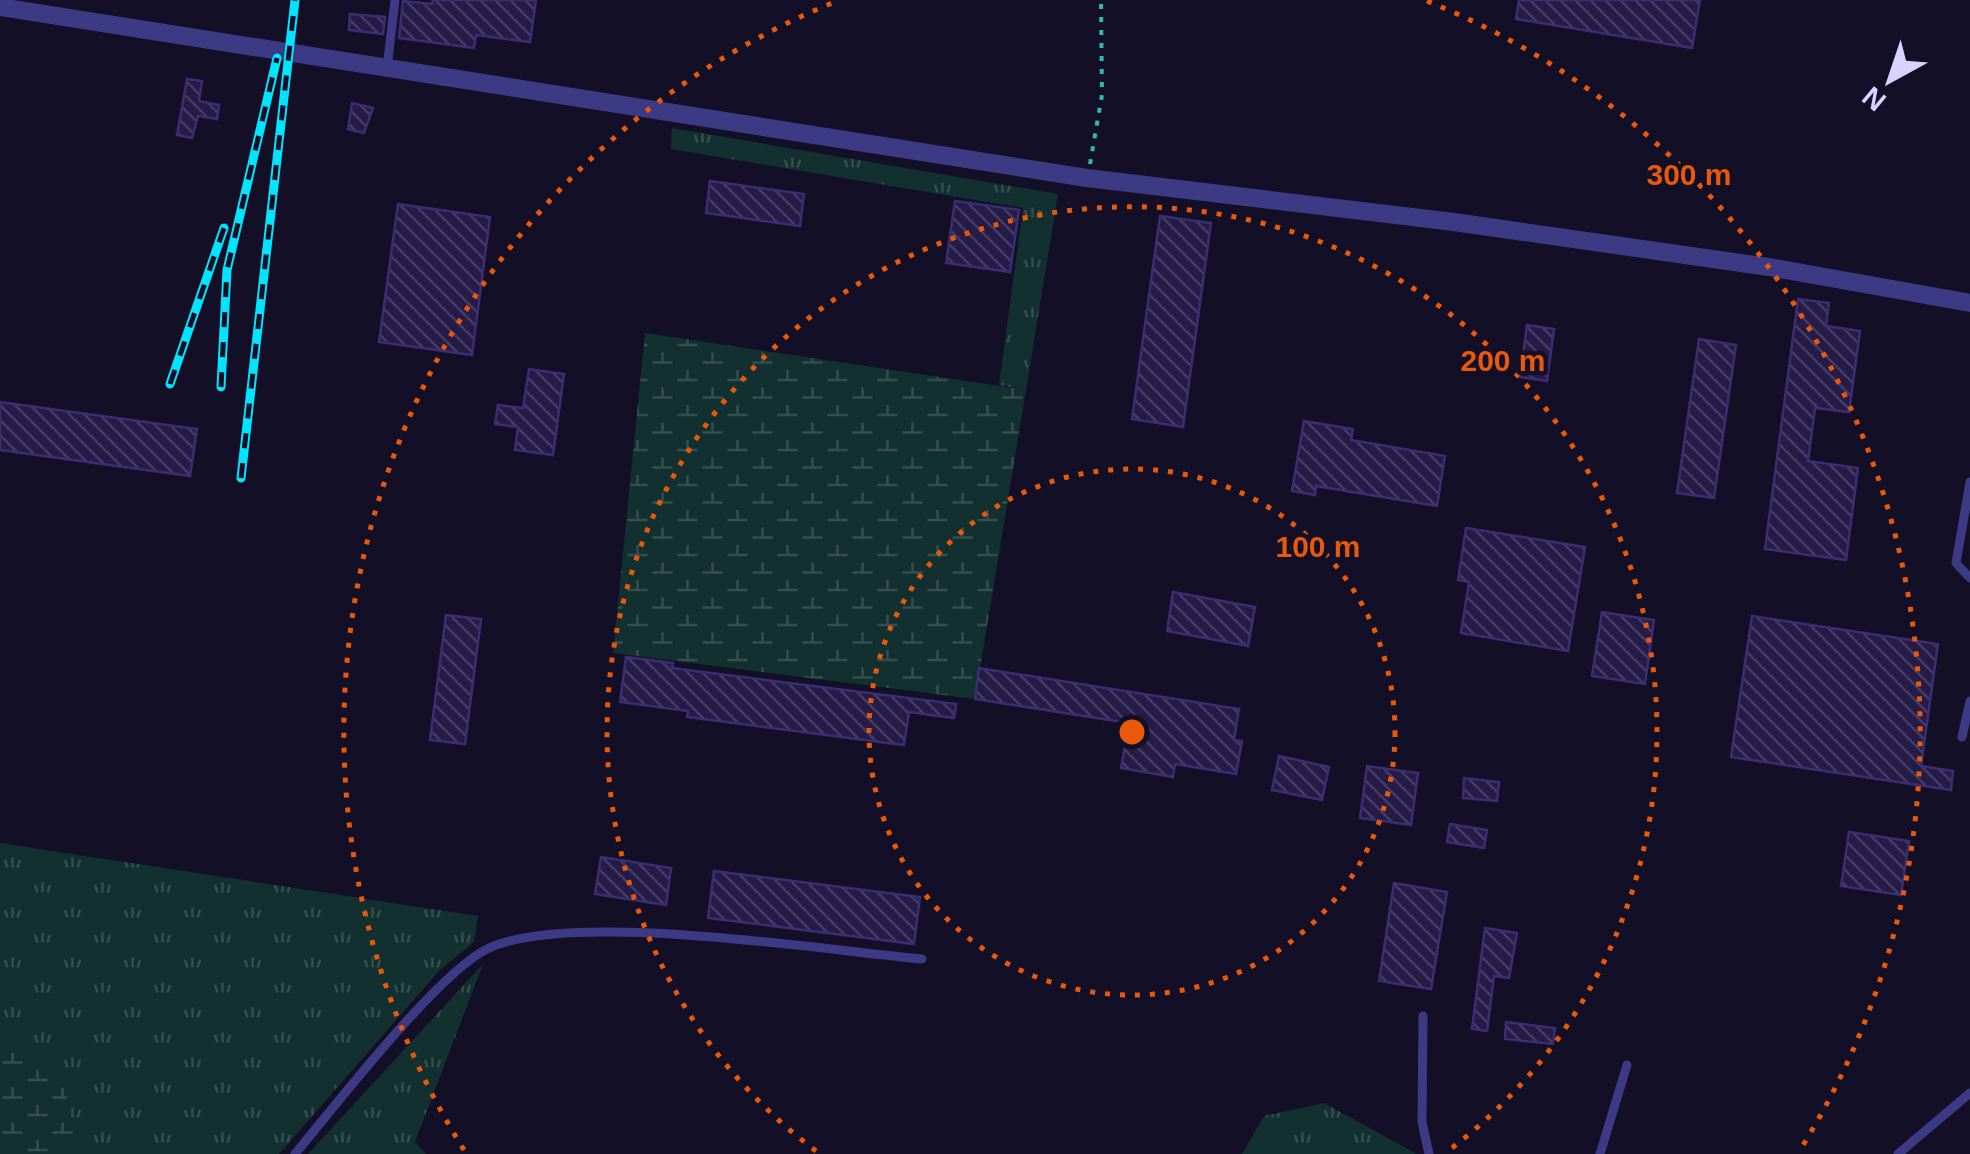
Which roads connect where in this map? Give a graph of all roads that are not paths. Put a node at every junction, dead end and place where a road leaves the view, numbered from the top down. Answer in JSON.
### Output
{"nodes":[{"id":1,"x":395,"y":0,"type":"edge"},
{"id":2,"x":0,"y":7,"type":"edge"},
{"id":3,"x":387,"y":68,"type":"junction"},
{"id":4,"x":1970,"y":303,"type":"edge"},
{"id":5,"x":1970,"y":482,"type":"edge"},
{"id":6,"x":1970,"y":578,"type":"edge"},
{"id":7,"x":1970,"y":701,"type":"edge"},
{"id":8,"x":1962,"y":737,"type":"dead end"},
{"id":9,"x":922,"y":959,"type":"dead end"},
{"id":10,"x":1423,"y":1016,"type":"dead end"},
{"id":11,"x":1627,"y":1066,"type":"dead end"},
{"id":12,"x":1970,"y":1094,"type":"edge"},
{"id":13,"x":295,"y":1154,"type":"edge"},
{"id":14,"x":1429,"y":1154,"type":"edge"},
{"id":15,"x":1600,"y":1154,"type":"edge"},
{"id":16,"x":1898,"y":1154,"type":"edge"}],
"edges":[{"from":1,"to":3,"type":"lane"},
{"from":2,"to":3,"type":"street"},
{"from":3,"to":4,"type":"street"},
{"from":5,"to":6,"type":"lane"},
{"from":7,"to":8,"type":"lane"},
{"from":9,"to":13,"type":"lane"},
{"from":10,"to":14,"type":"lane"},
{"from":11,"to":15,"type":"lane"},
{"from":12,"to":16,"type":"lane"}]}
